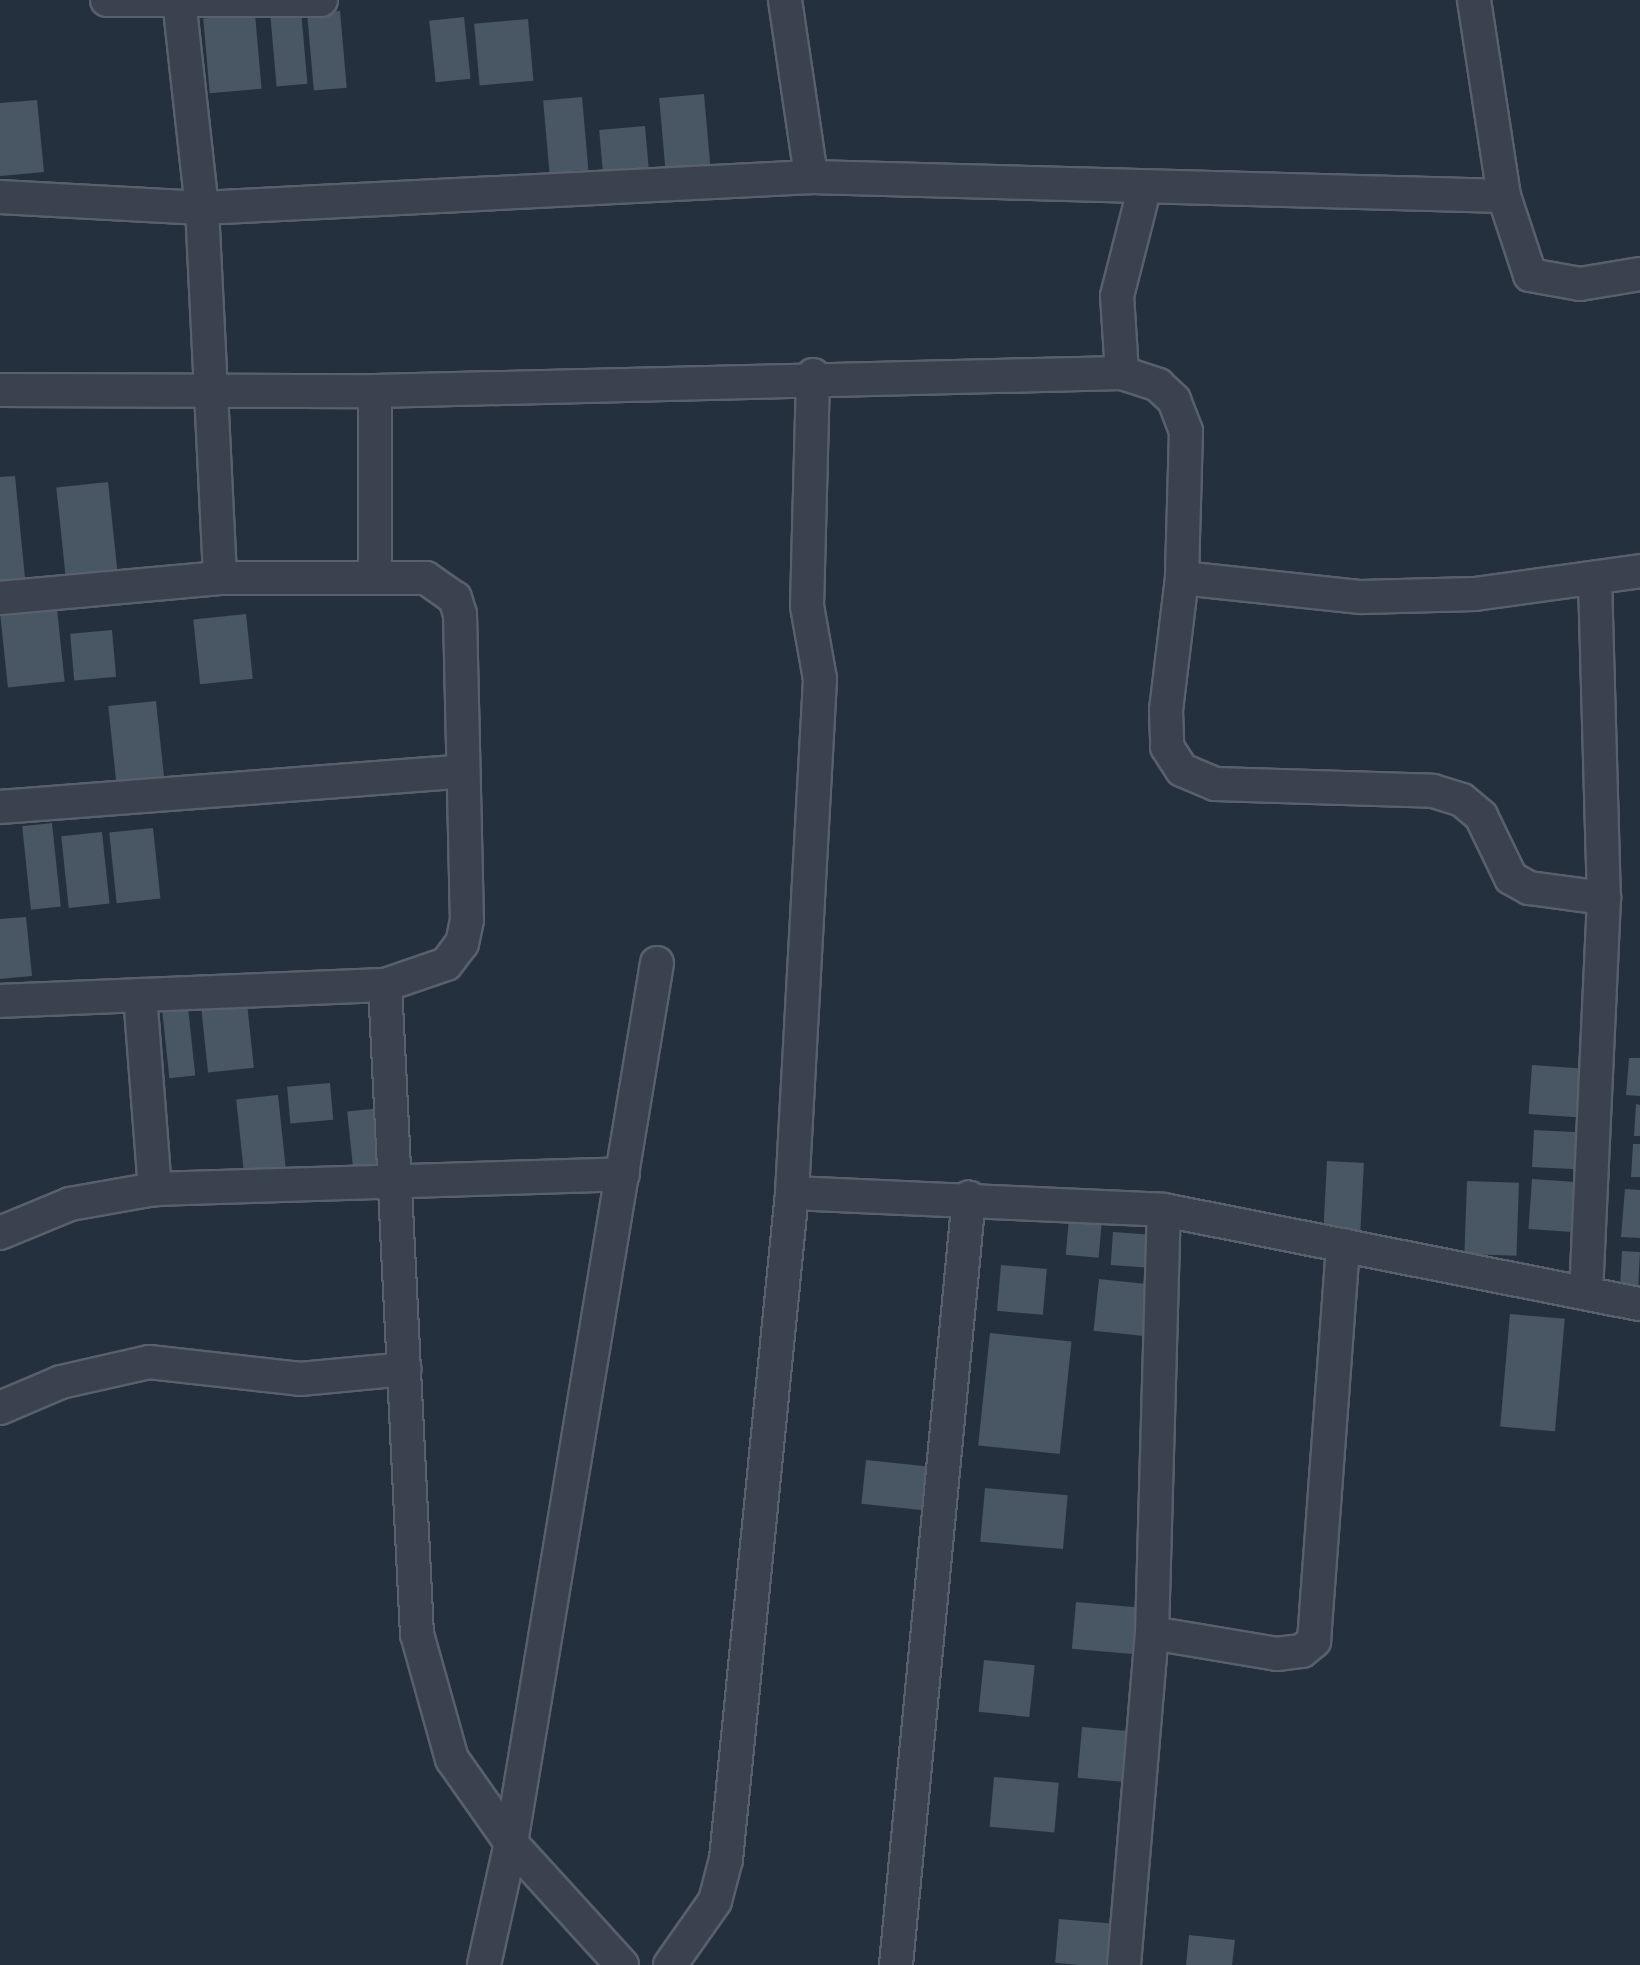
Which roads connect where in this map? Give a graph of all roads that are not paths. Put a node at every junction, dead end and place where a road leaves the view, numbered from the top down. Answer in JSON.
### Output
{"nodes":[{"id":1,"x":107,"y":0,"type":"edge"},
{"id":2,"x":321,"y":0,"type":"edge"},
{"id":3,"x":785,"y":0,"type":"edge"},
{"id":4,"x":1474,"y":0,"type":"edge"},
{"id":5,"x":179,"y":2,"type":"edge"},
{"id":6,"x":811,"y":177,"type":"junction"},
{"id":7,"x":1144,"y":190,"type":"junction"},
{"id":8,"x":1504,"y":196,"type":"junction"},
{"id":9,"x":0,"y":198,"type":"edge"},
{"id":10,"x":202,"y":208,"type":"junction"},
{"id":11,"x":1640,"y":274,"type":"edge"},
{"id":12,"x":1122,"y":372,"type":"junction"},
{"id":13,"x":813,"y":376,"type":"junction"},
{"id":14,"x":0,"y":390,"type":"edge"},
{"id":15,"x":375,"y":391,"type":"junction"},
{"id":16,"x":207,"y":393,"type":"junction"},
{"id":17,"x":1640,"y":571,"type":"edge"},
{"id":18,"x":375,"y":574,"type":"junction"},
{"id":19,"x":220,"y":578,"type":"junction"},
{"id":20,"x":1182,"y":578,"type":"junction"},
{"id":21,"x":1596,"y":580,"type":"junction"},
{"id":22,"x":0,"y":598,"type":"edge"},
{"id":23,"x":459,"y":772,"type":"junction"},
{"id":24,"x":0,"y":807,"type":"edge"},
{"id":25,"x":1604,"y":898,"type":"junction"},
{"id":26,"x":658,"y":963,"type":"dead end"},
{"id":27,"x":385,"y":985,"type":"junction"},
{"id":28,"x":140,"y":996,"type":"junction"},
{"id":29,"x":0,"y":1001,"type":"edge"},
{"id":30,"x":622,"y":1174,"type":"junction"},
{"id":31,"x":395,"y":1178,"type":"junction"},
{"id":32,"x":155,"y":1189,"type":"junction"},
{"id":33,"x":792,"y":1193,"type":"junction"},
{"id":34,"x":969,"y":1197,"type":"junction"},
{"id":35,"x":1164,"y":1210,"type":"junction"},
{"id":36,"x":0,"y":1233,"type":"edge"},
{"id":37,"x":1344,"y":1245,"type":"junction"},
{"id":38,"x":1586,"y":1292,"type":"junction"},
{"id":39,"x":1640,"y":1304,"type":"edge"},
{"id":40,"x":406,"y":1369,"type":"junction"},
{"id":41,"x":0,"y":1408,"type":"edge"},
{"id":42,"x":1152,"y":1633,"type":"junction"},
{"id":43,"x":511,"y":1843,"type":"junction"},
{"id":44,"x":484,"y":1965,"type":"edge"},
{"id":45,"x":622,"y":1965,"type":"edge"},
{"id":46,"x":670,"y":1965,"type":"edge"},
{"id":47,"x":896,"y":1965,"type":"edge"},
{"id":48,"x":1124,"y":1965,"type":"edge"}],
"edges":[{"from":1,"to":5,"type":"street"},
{"from":2,"to":5,"type":"street"},
{"from":3,"to":6,"type":"street"},
{"from":4,"to":8,"type":"street"},
{"from":5,"to":10,"type":"street"},
{"from":6,"to":7,"type":"street"},
{"from":6,"to":10,"type":"street"},
{"from":7,"to":8,"type":"street"},
{"from":7,"to":12,"type":"street"},
{"from":8,"to":11,"type":"street"},
{"from":9,"to":10,"type":"street"},
{"from":10,"to":16,"type":"street"},
{"from":12,"to":13,"type":"street"},
{"from":12,"to":20,"type":"street"},
{"from":13,"to":15,"type":"street"},
{"from":13,"to":33,"type":"street"},
{"from":14,"to":16,"type":"street"},
{"from":15,"to":16,"type":"street"},
{"from":15,"to":18,"type":"street"},
{"from":16,"to":19,"type":"street"},
{"from":17,"to":21,"type":"street"},
{"from":18,"to":19,"type":"street"},
{"from":18,"to":23,"type":"street"},
{"from":19,"to":22,"type":"street"},
{"from":20,"to":21,"type":"street"},
{"from":20,"to":25,"type":"street"},
{"from":21,"to":25,"type":"street"},
{"from":23,"to":24,"type":"street"},
{"from":23,"to":27,"type":"street"},
{"from":25,"to":38,"type":"street"},
{"from":26,"to":30,"type":"street"},
{"from":27,"to":28,"type":"street"},
{"from":27,"to":31,"type":"street"},
{"from":28,"to":29,"type":"street"},
{"from":28,"to":32,"type":"street"},
{"from":30,"to":31,"type":"street"},
{"from":30,"to":43,"type":"street"},
{"from":31,"to":32,"type":"street"},
{"from":31,"to":40,"type":"street"},
{"from":32,"to":36,"type":"street"},
{"from":33,"to":34,"type":"street"},
{"from":33,"to":46,"type":"street"},
{"from":34,"to":35,"type":"street"},
{"from":34,"to":47,"type":"street"},
{"from":35,"to":37,"type":"street"},
{"from":35,"to":42,"type":"street"},
{"from":37,"to":38,"type":"street"},
{"from":37,"to":42,"type":"street"},
{"from":38,"to":39,"type":"street"},
{"from":40,"to":41,"type":"street"},
{"from":40,"to":43,"type":"street"},
{"from":42,"to":48,"type":"street"},
{"from":43,"to":44,"type":"street"},
{"from":43,"to":45,"type":"street"}]}
